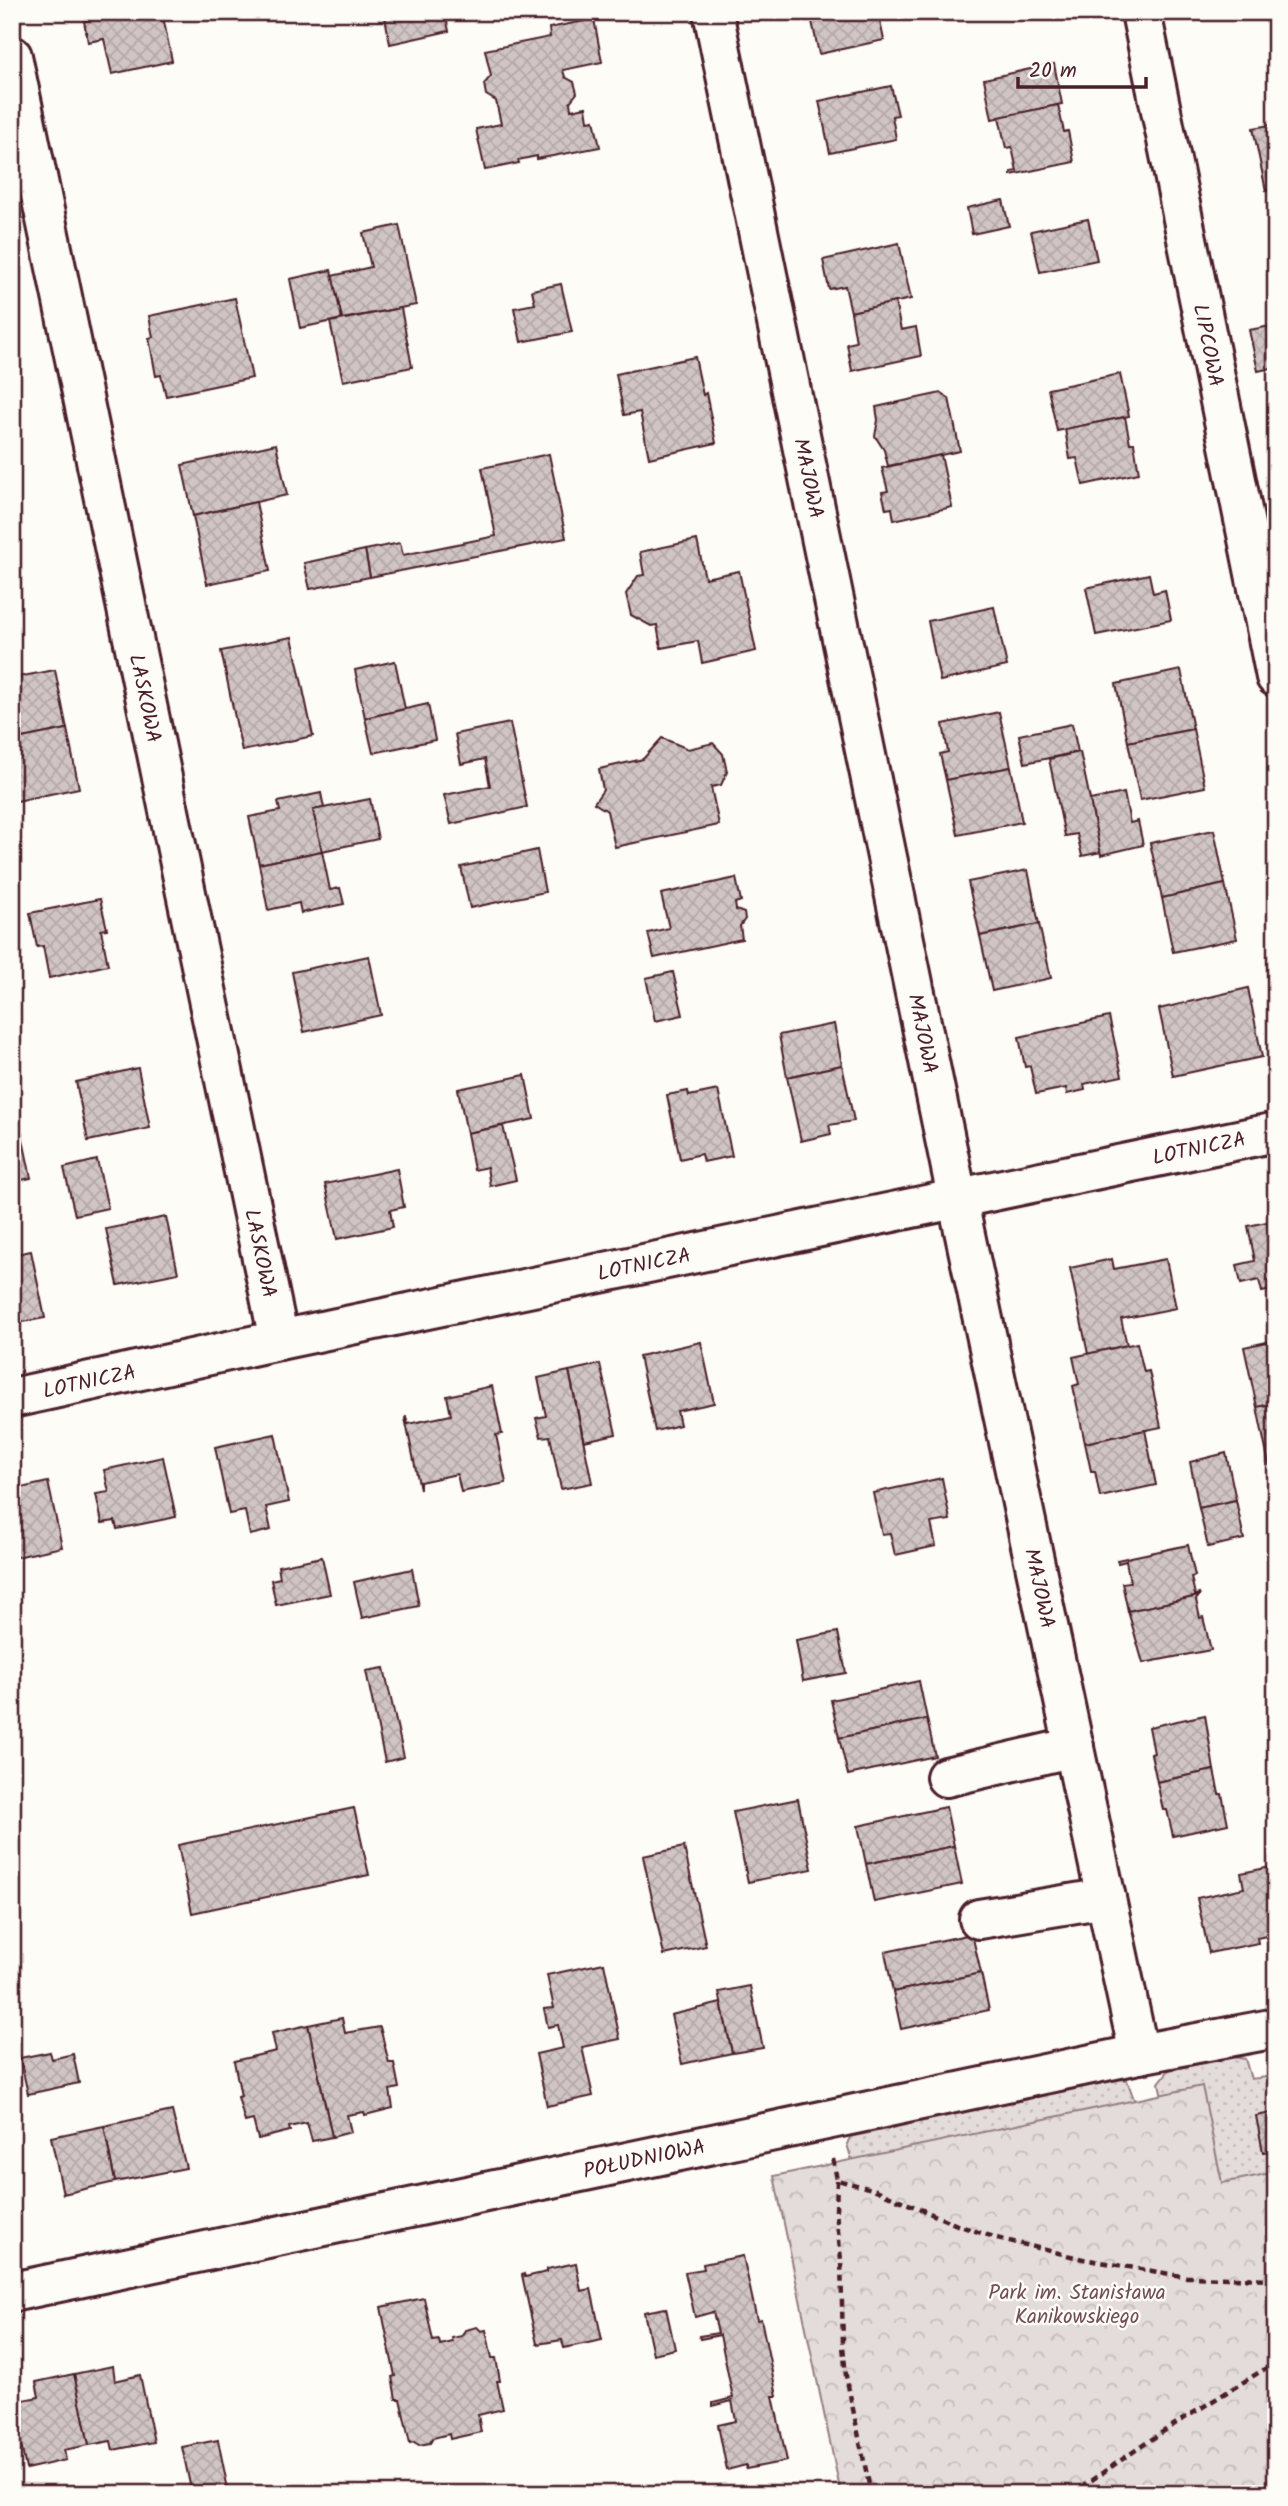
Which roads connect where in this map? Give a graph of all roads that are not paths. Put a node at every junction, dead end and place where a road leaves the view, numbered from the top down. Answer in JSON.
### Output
{"nodes":[{"id":1,"x":713,"y":12,"type":"edge"},
{"id":2,"x":1141,"y":12,"type":"edge"},
{"id":3,"x":12,"y":56,"type":"edge"},
{"id":4,"x":1276,"y":677,"type":"edge"},
{"id":5,"x":1276,"y":1132,"type":"edge"},
{"id":6,"x":957,"y":1197,"type":"junction"},
{"id":7,"x":279,"y":1340,"type":"junction"},
{"id":8,"x":12,"y":1398,"type":"edge"},
{"id":9,"x":1074,"y":1747,"type":"junction"},
{"id":10,"x":946,"y":1777,"type":"dead end"},
{"id":11,"x":1106,"y":1898,"type":"junction"},
{"id":12,"x":979,"y":1919,"type":"dead end"},
{"id":13,"x":1276,"y":2028,"type":"edge"},
{"id":14,"x":1139,"y":2054,"type":"junction"},
{"id":15,"x":12,"y":2292,"type":"edge"}],
"edges":[{"from":1,"to":6,"type":"street","name":"MAJOWA"},
{"from":2,"to":4,"type":"street","name":"LIPCOWA"},
{"from":3,"to":7,"type":"street","name":"LASKOWA"},
{"from":5,"to":6,"type":"street","name":"LOTNICZA"},
{"from":6,"to":7,"type":"street","name":"LOTNICZA"},
{"from":6,"to":9,"type":"street","name":"MAJOWA"},
{"from":7,"to":8,"type":"street","name":"LOTNICZA"},
{"from":9,"to":10,"type":"street"},
{"from":9,"to":11,"type":"street","name":"MAJOWA"},
{"from":11,"to":12,"type":"street"},
{"from":11,"to":14,"type":"street","name":"MAJOWA"},
{"from":13,"to":14,"type":"street","name":"POŁUDNIOWA"},
{"from":14,"to":15,"type":"street","name":"POŁUDNIOWA"}]}
